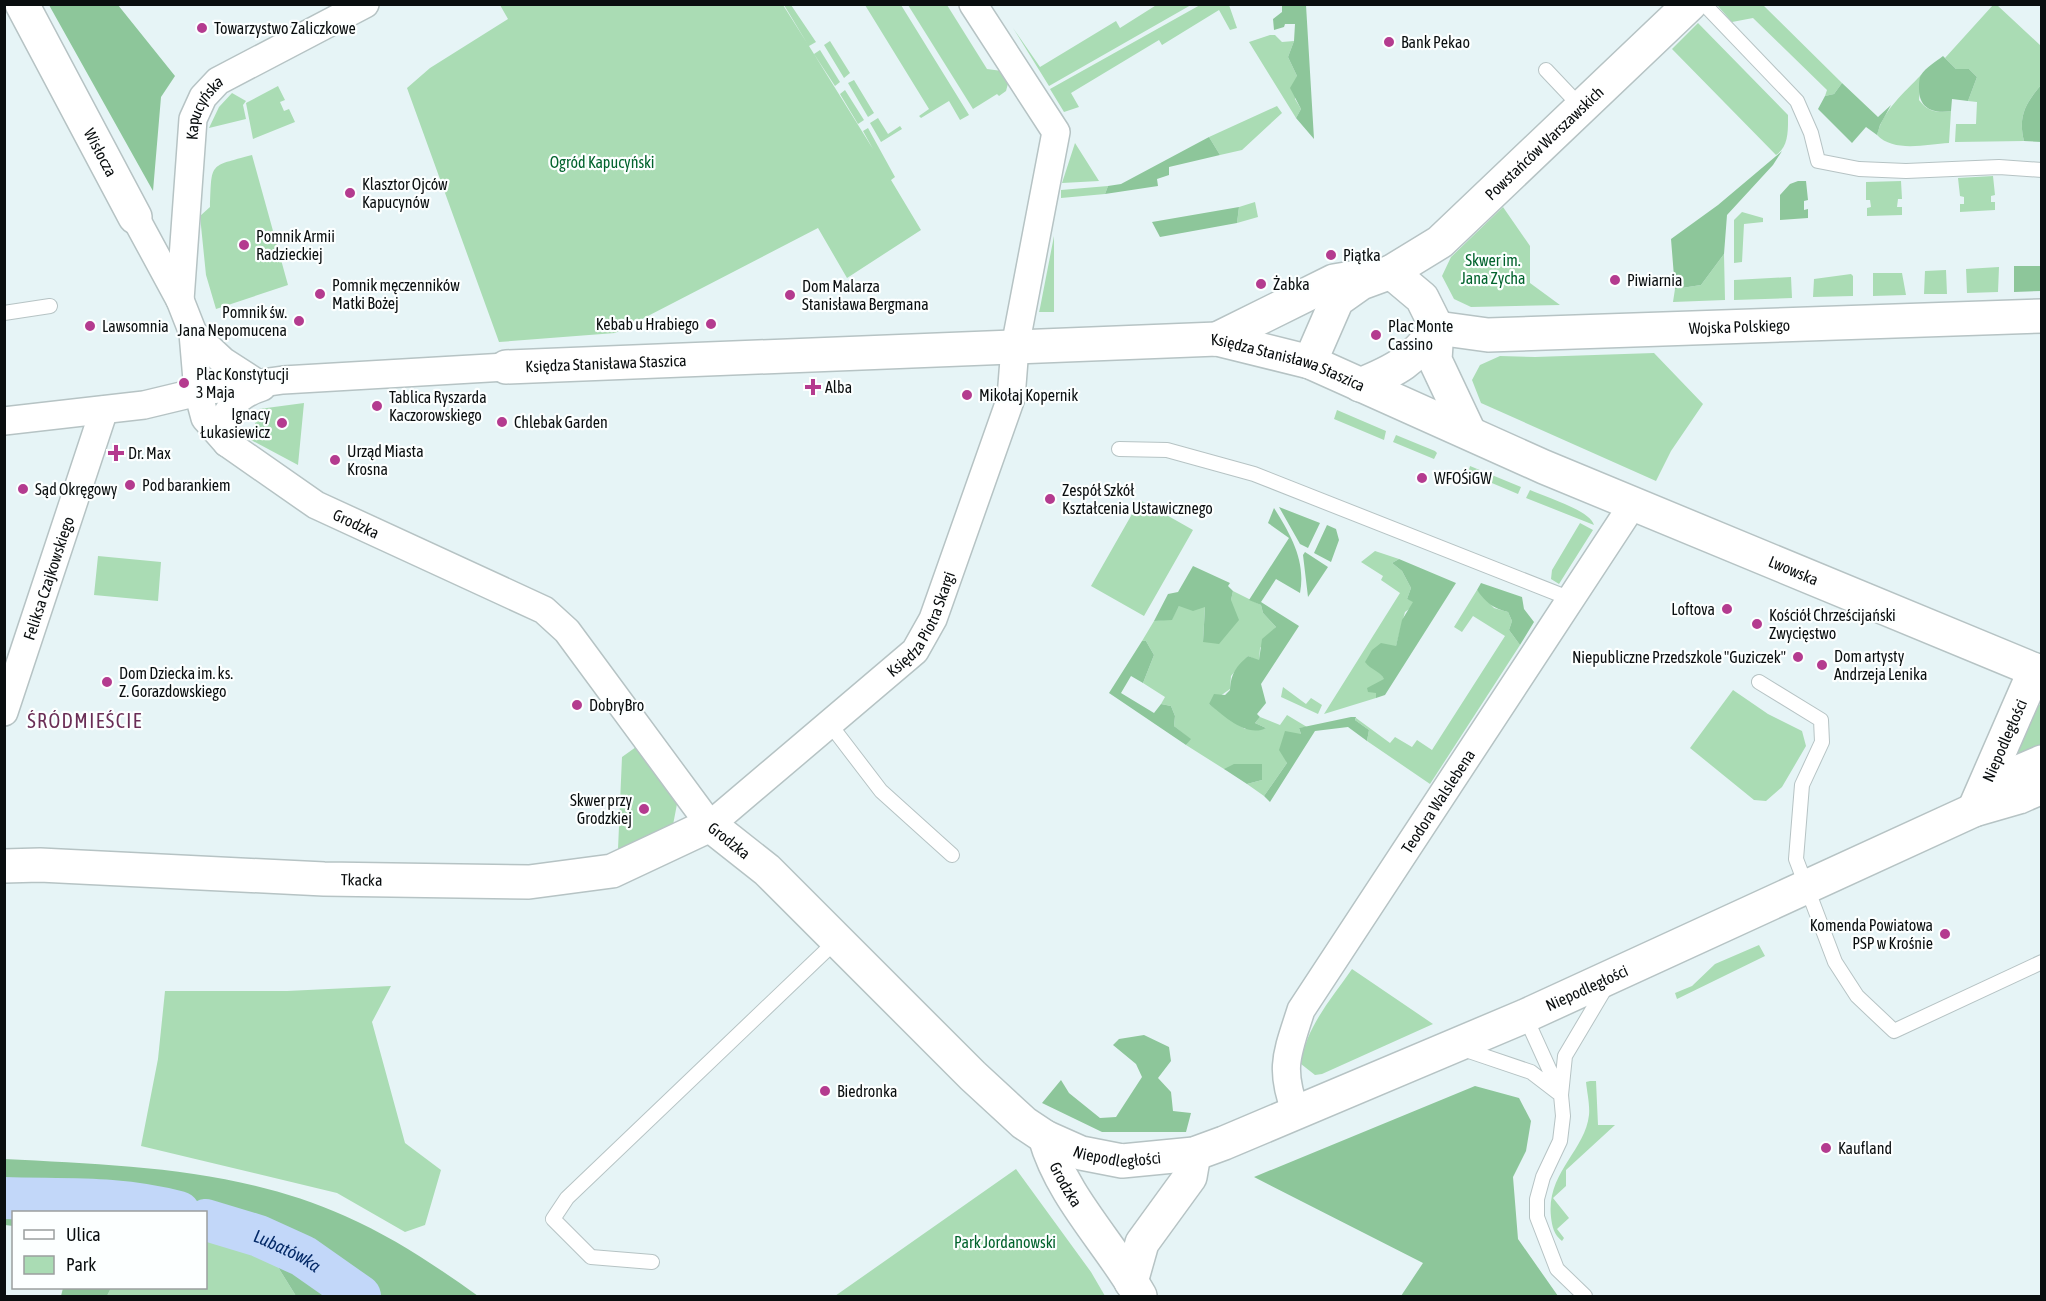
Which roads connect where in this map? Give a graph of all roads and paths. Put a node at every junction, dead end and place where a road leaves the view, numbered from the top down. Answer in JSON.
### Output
{"nodes":[{"id":1,"x":22,"y":4,"type":"edge"},
{"id":2,"x":365,"y":4,"type":"edge"},
{"id":3,"x":973,"y":4,"type":"edge"},
{"id":4,"x":1690,"y":4,"type":"edge"},
{"id":5,"x":1704,"y":4,"type":"edge"},
{"id":6,"x":1546,"y":70,"type":"dead end"},
{"id":7,"x":1581,"y":107,"type":"junction"},
{"id":8,"x":2042,"y":170,"type":"edge"},
{"id":9,"x":135,"y":217,"type":"joint"},
{"id":10,"x":1391,"y":272,"type":"junction"},
{"id":11,"x":180,"y":300,"type":"junction"},
{"id":12,"x":50,"y":306,"type":"dead end"},
{"id":13,"x":4,"y":313,"type":"edge"},
{"id":14,"x":2042,"y":316,"type":"edge"},
{"id":15,"x":1437,"y":328,"type":"junction"},
{"id":16,"x":194,"y":333,"type":"junction"},
{"id":17,"x":1217,"y":339,"type":"junction"},
{"id":18,"x":1015,"y":347,"type":"junction"},
{"id":19,"x":1310,"y":362,"type":"junction"},
{"id":20,"x":506,"y":367,"type":"joint"},
{"id":21,"x":270,"y":382,"type":"junction"},
{"id":22,"x":1360,"y":385,"type":"junction"},
{"id":23,"x":198,"y":392,"type":"junction"},
{"id":24,"x":104,"y":410,"type":"junction"},
{"id":25,"x":4,"y":421,"type":"edge"},
{"id":26,"x":1469,"y":432,"type":"junction"},
{"id":27,"x":227,"y":443,"type":"junction"},
{"id":28,"x":1119,"y":449,"type":"dead end"},
{"id":29,"x":1544,"y":467,"type":"joint"},
{"id":30,"x":1633,"y":504,"type":"junction"},
{"id":31,"x":1571,"y":599,"type":"junction"},
{"id":32,"x":2038,"y":672,"type":"edge"},
{"id":33,"x":1759,"y":682,"type":"dead end"},
{"id":34,"x":4,"y":712,"type":"edge"},
{"id":35,"x":829,"y":723,"type":"junction"},
{"id":36,"x":2042,"y":762,"type":"edge"},
{"id":37,"x":2042,"y":787,"type":"edge"},
{"id":38,"x":1974,"y":810,"type":"junction"},
{"id":39,"x":710,"y":825,"type":"junction"},
{"id":40,"x":952,"y":855,"type":"dead end"},
{"id":41,"x":4,"y":866,"type":"edge"},
{"id":42,"x":1806,"y":888,"type":"junction"},
{"id":43,"x":836,"y":941,"type":"junction"},
{"id":44,"x":2042,"y":962,"type":"edge"},
{"id":45,"x":1612,"y":975,"type":"junction"},
{"id":46,"x":1525,"y":1016,"type":"junction"},
{"id":47,"x":1455,"y":1046,"type":"junction"},
{"id":48,"x":1561,"y":1095,"type":"junction"},
{"id":49,"x":1296,"y":1113,"type":"junction"},
{"id":50,"x":1045,"y":1137,"type":"junction"},
{"id":51,"x":1194,"y":1154,"type":"junction"},
{"id":52,"x":652,"y":1262,"type":"dead end"},
{"id":53,"x":1136,"y":1289,"type":"edge"},
{"id":54,"x":1585,"y":1296,"type":"edge"}],
"edges":[{"from":1,"to":9,"type":"street","name":"Wisłocza"},
{"from":2,"to":11,"type":"street","name":"Kapucyńska"},
{"from":3,"to":18,"type":"street"},
{"from":4,"to":7,"type":"street","name":"Powstańców Warszawskich"},
{"from":5,"to":8,"type":"lane"},
{"from":6,"to":7,"type":"lane"},
{"from":7,"to":10,"type":"street","name":"Powstańców Warszawskich"},
{"from":9,"to":11,"type":"street","name":"Wisłocza"},
{"from":10,"to":15,"type":"street"},
{"from":10,"to":17,"type":"street"},
{"from":10,"to":19,"type":"street"},
{"from":11,"to":16,"type":"street"},
{"from":12,"to":13,"type":"lane"},
{"from":14,"to":15,"type":"street","name":"Wojska Polskiego"},
{"from":15,"to":22,"type":"street"},
{"from":15,"to":26,"type":"street"},
{"from":16,"to":21,"type":"street"},
{"from":16,"to":23,"type":"street"},
{"from":17,"to":18,"type":"street","name":"Księdza Stanisława Staszica"},
{"from":17,"to":19,"type":"street","name":"Księdza Stanisława Staszica"},
{"from":18,"to":20,"type":"street","name":"Księdza Stanisława Staszica"},
{"from":18,"to":35,"type":"street","name":"Księdza Piotra Skargi"},
{"from":19,"to":22,"type":"street","name":"Księdza Stanisława Staszica"},
{"from":20,"to":21,"type":"street","name":"Księdza Stanisława Staszica"},
{"from":21,"to":23,"type":"street","name":"Księdza Stanisława Staszica"},
{"from":21,"to":27,"type":"street"},
{"from":22,"to":26,"type":"street","name":"Księdza Stanisława Staszica"},
{"from":23,"to":24,"type":"street"},
{"from":23,"to":27,"type":"street","name":"Grodzka"},
{"from":24,"to":25,"type":"street"},
{"from":24,"to":34,"type":"street","name":"Feliksa Czajkowskiego"},
{"from":26,"to":29,"type":"street","name":"Księdza Stanisława Staszica"},
{"from":27,"to":39,"type":"street","name":"Grodzka"},
{"from":28,"to":31,"type":"lane"},
{"from":29,"to":30,"type":"street","name":"Lwowska"},
{"from":30,"to":31,"type":"street","name":"Teodora Walslebena"},
{"from":30,"to":32,"type":"street","name":"Lwowska"},
{"from":31,"to":49,"type":"street","name":"Teodora Walslebena"},
{"from":32,"to":38,"type":"street","name":"Niepodległości"},
{"from":33,"to":42,"type":"lane"},
{"from":35,"to":39,"type":"street","name":"Księdza Piotra Skargi"},
{"from":35,"to":40,"type":"lane"},
{"from":36,"to":38,"type":"street","name":"Niepodległości"},
{"from":37,"to":38,"type":"street","name":"Niepodległości"},
{"from":38,"to":42,"type":"street","name":"Niepodległości"},
{"from":39,"to":41,"type":"street","name":"Tkacka"},
{"from":39,"to":43,"type":"street","name":"Grodzka"},
{"from":42,"to":44,"type":"lane"},
{"from":42,"to":45,"type":"street","name":"Niepodległości"},
{"from":43,"to":50,"type":"street","name":"Grodzka"},
{"from":43,"to":52,"type":"lane"},
{"from":45,"to":46,"type":"street","name":"Niepodległości"},
{"from":45,"to":48,"type":"lane"},
{"from":46,"to":47,"type":"street","name":"Niepodległości"},
{"from":46,"to":48,"type":"lane"},
{"from":47,"to":48,"type":"lane"},
{"from":47,"to":49,"type":"street","name":"Niepodległości"},
{"from":48,"to":54,"type":"lane"},
{"from":49,"to":51,"type":"street","name":"Niepodległości"},
{"from":50,"to":51,"type":"street","name":"Niepodległości"},
{"from":50,"to":53,"type":"street","name":"Grodzka"},
{"from":51,"to":53,"type":"street"}]}
